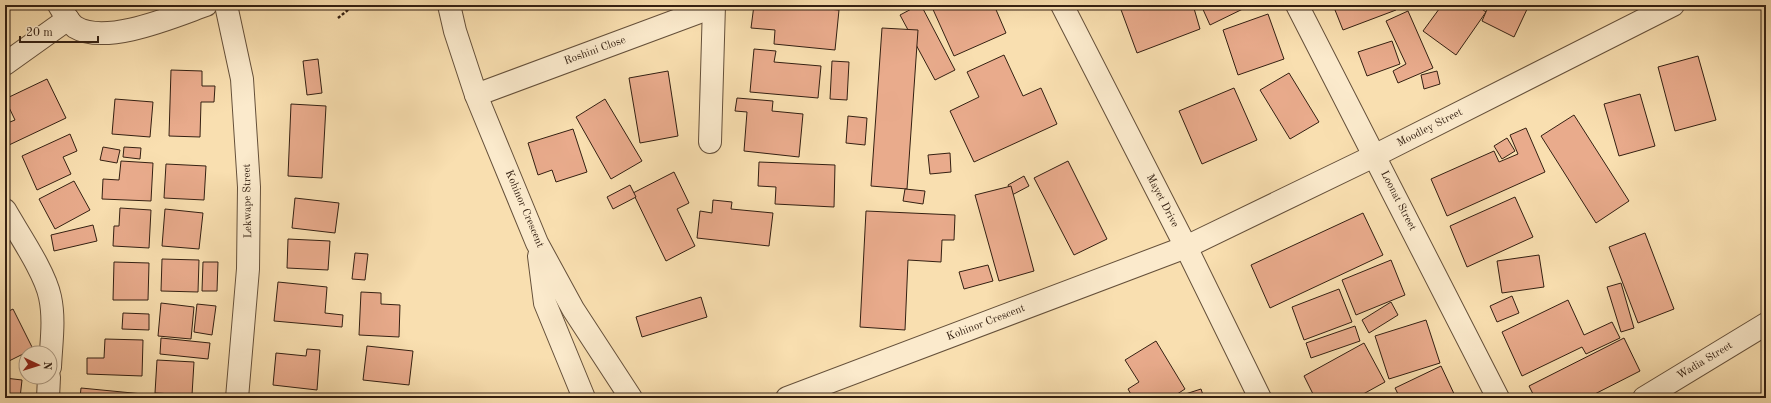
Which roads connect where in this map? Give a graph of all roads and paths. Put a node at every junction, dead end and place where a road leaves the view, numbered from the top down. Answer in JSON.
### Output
{"nodes":[{"id":1,"x":206,"y":5,"type":"edge"},
{"id":2,"x":226,"y":5,"type":"edge"},
{"id":3,"x":354,"y":5,"type":"edge"},
{"id":4,"x":449,"y":5,"type":"edge"},
{"id":5,"x":1062,"y":5,"type":"edge"},
{"id":6,"x":1297,"y":5,"type":"edge"},
{"id":7,"x":1673,"y":5,"type":"edge"},
{"id":8,"x":714,"y":6,"type":"edge"},
{"id":9,"x":63,"y":12,"type":"edge"},
{"id":10,"x":338,"y":18,"type":"dead end"},
{"id":11,"x":5,"y":64,"type":"edge"},
{"id":12,"x":476,"y":95,"type":"junction"},
{"id":13,"x":710,"y":142,"type":"dead end"},
{"id":14,"x":1374,"y":156,"type":"junction"},
{"id":15,"x":5,"y":210,"type":"edge"},
{"id":16,"x":537,"y":243,"type":"junction"},
{"id":17,"x":1186,"y":247,"type":"junction"},
{"id":18,"x":1766,"y":324,"type":"edge"},
{"id":19,"x":51,"y":345,"type":"edge"},
{"id":20,"x":49,"y":385,"type":"edge"},
{"id":21,"x":48,"y":398,"type":"edge"},
{"id":22,"x":237,"y":398,"type":"edge"},
{"id":23,"x":584,"y":398,"type":"edge"},
{"id":24,"x":631,"y":398,"type":"edge"},
{"id":25,"x":787,"y":398,"type":"edge"},
{"id":26,"x":1260,"y":398,"type":"edge"},
{"id":27,"x":1498,"y":398,"type":"edge"},
{"id":28,"x":1644,"y":398,"type":"edge"}],
"edges":[{"from":1,"to":9,"type":"street"},
{"from":2,"to":22,"type":"street","name":"Lekwape Street"},
{"from":3,"to":10,"type":"path"},
{"from":4,"to":12,"type":"street","name":"Kohinor Crescent"},
{"from":5,"to":17,"type":"street","name":"Mayet Drive"},
{"from":6,"to":14,"type":"street","name":"Loonat Street"},
{"from":7,"to":14,"type":"street","name":"Moodley Street"},
{"from":8,"to":12,"type":"street","name":"Roshini Close"},
{"from":8,"to":13,"type":"street","name":"Roshini Close"},
{"from":9,"to":11,"type":"street"},
{"from":12,"to":16,"type":"street","name":"Kohinor Crescent"},
{"from":14,"to":17,"type":"street","name":"Moodley Street"},
{"from":14,"to":27,"type":"street","name":"Loonat Street"},
{"from":15,"to":19,"type":"street"},
{"from":16,"to":23,"type":"street"},
{"from":16,"to":24,"type":"street","name":"Kohinor Crescent"},
{"from":17,"to":25,"type":"street","name":"Kohinor Crescent"},
{"from":17,"to":26,"type":"street","name":"Mayet Drive"},
{"from":18,"to":28,"type":"street","name":"Wadia Street"},
{"from":20,"to":21,"type":"street"}]}
